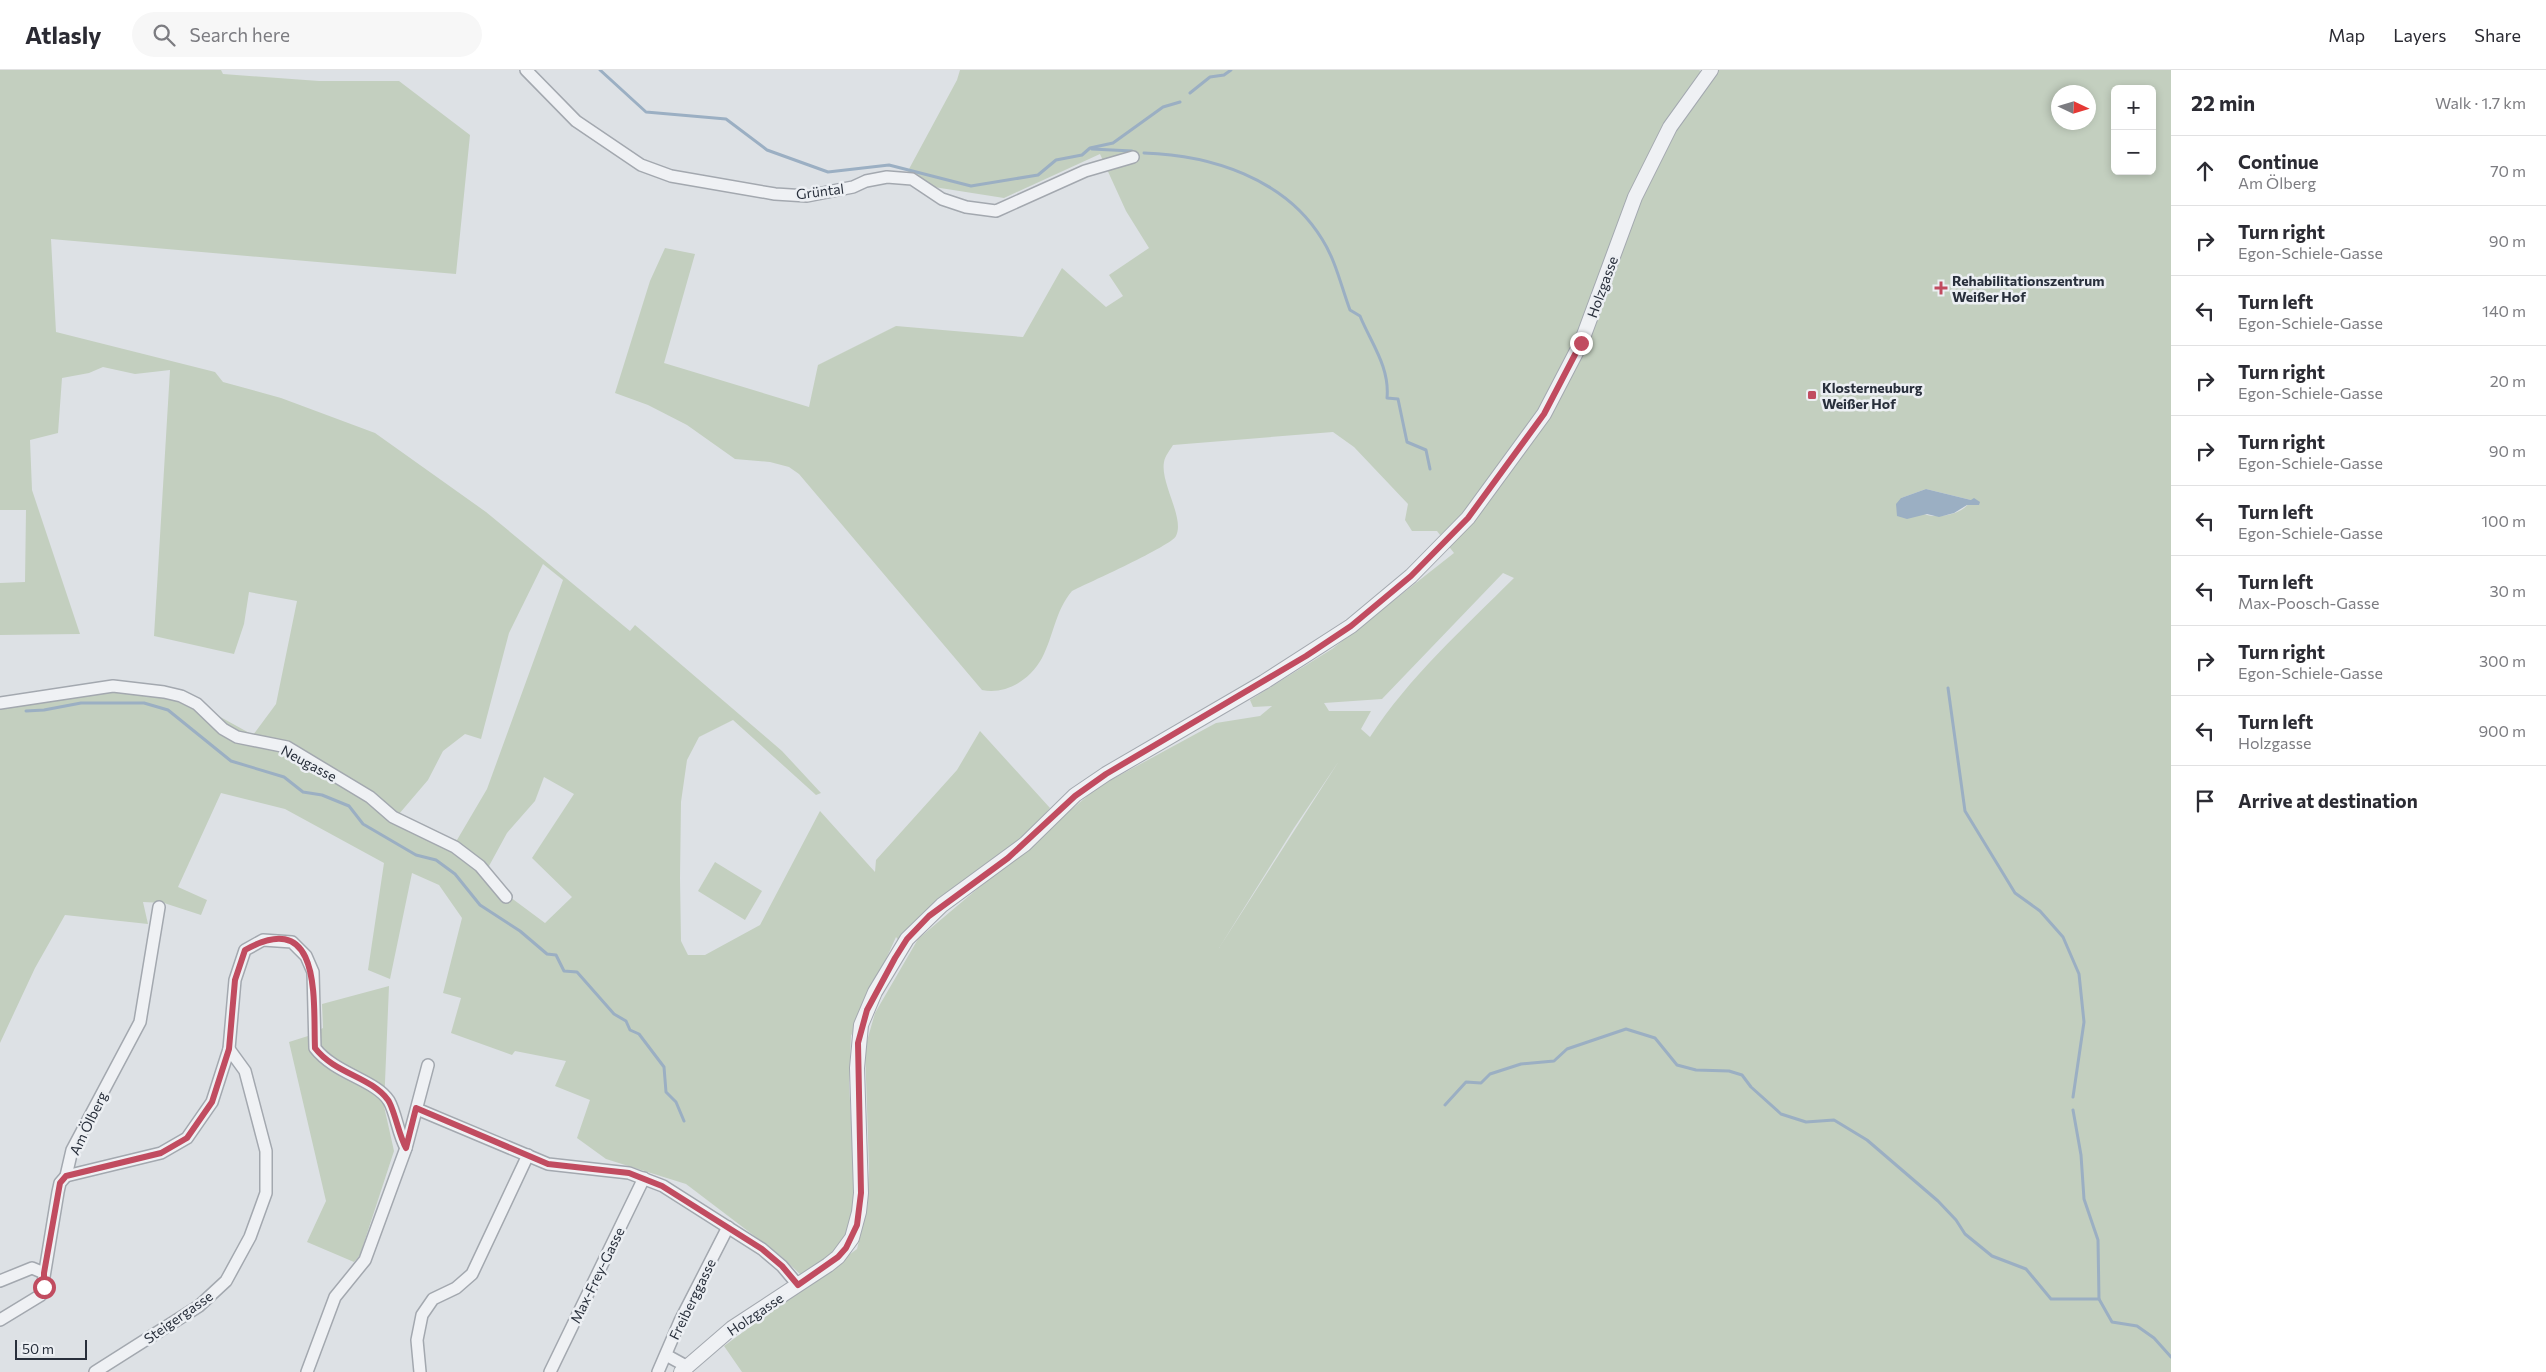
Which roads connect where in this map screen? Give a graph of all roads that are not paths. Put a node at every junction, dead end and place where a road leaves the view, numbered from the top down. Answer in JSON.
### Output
{"nodes":[{"id":1,"x":526,"y":70,"type":"edge"},
{"id":2,"x":1711,"y":70,"type":"edge"},
{"id":3,"x":1133,"y":157,"type":"dead end"},
{"id":4,"x":698,"y":168,"type":"dead end"},
{"id":5,"x":698,"y":180,"type":"junction"},
{"id":6,"x":0,"y":703,"type":"edge"},
{"id":7,"x":506,"y":897,"type":"dead end"},
{"id":8,"x":159,"y":907,"type":"dead end"},
{"id":9,"x":229,"y":1049,"type":"junction"},
{"id":10,"x":428,"y":1065,"type":"dead end"},
{"id":11,"x":416,"y":1108,"type":"junction"},
{"id":12,"x":406,"y":1148,"type":"junction"},
{"id":13,"x":528,"y":1156,"type":"junction"},
{"id":14,"x":66,"y":1176,"type":"junction"},
{"id":15,"x":644,"y":1178,"type":"junction"},
{"id":16,"x":728,"y":1227,"type":"junction"},
{"id":17,"x":44,"y":1273,"type":"junction"},
{"id":18,"x":0,"y":1281,"type":"edge"},
{"id":19,"x":798,"y":1285,"type":"junction"},
{"id":20,"x":0,"y":1320,"type":"edge"},
{"id":21,"x":666,"y":1355,"type":"junction"},
{"id":22,"x":683,"y":1369,"type":"edge"},
{"id":23,"x":95,"y":1372,"type":"edge"},
{"id":24,"x":307,"y":1372,"type":"edge"},
{"id":25,"x":420,"y":1372,"type":"edge"},
{"id":26,"x":550,"y":1372,"type":"edge"},
{"id":27,"x":658,"y":1372,"type":"edge"}],
"edges":[{"from":1,"to":5,"type":"street","name":"Grüntal"},
{"from":2,"to":19,"type":"street","name":"Holzgasse"},
{"from":3,"to":5,"type":"street","name":"Grüntal"},
{"from":4,"to":5,"type":"street"},
{"from":6,"to":7,"type":"street","name":"Neugasse"},
{"from":8,"to":14,"type":"street","name":"Am Ölberg"},
{"from":9,"to":12,"type":"street"},
{"from":9,"to":14,"type":"street"},
{"from":9,"to":23,"type":"street","name":"Steigergasse"},
{"from":10,"to":11,"type":"street"},
{"from":11,"to":12,"type":"street"},
{"from":11,"to":13,"type":"street"},
{"from":12,"to":24,"type":"street"},
{"from":13,"to":15,"type":"street"},
{"from":13,"to":25,"type":"street"},
{"from":14,"to":17,"type":"street","name":"Am Ölberg"},
{"from":15,"to":16,"type":"street"},
{"from":15,"to":26,"type":"street","name":"Max-Frey-Gasse"},
{"from":16,"to":19,"type":"street"},
{"from":16,"to":21,"type":"street","name":"Freiberggasse"},
{"from":17,"to":18,"type":"street"},
{"from":17,"to":20,"type":"street","name":"Am Ölberg"},
{"from":19,"to":22,"type":"street","name":"Holzgasse"},
{"from":21,"to":22,"type":"street"},
{"from":21,"to":27,"type":"street","name":"Freiberggasse"}]}
